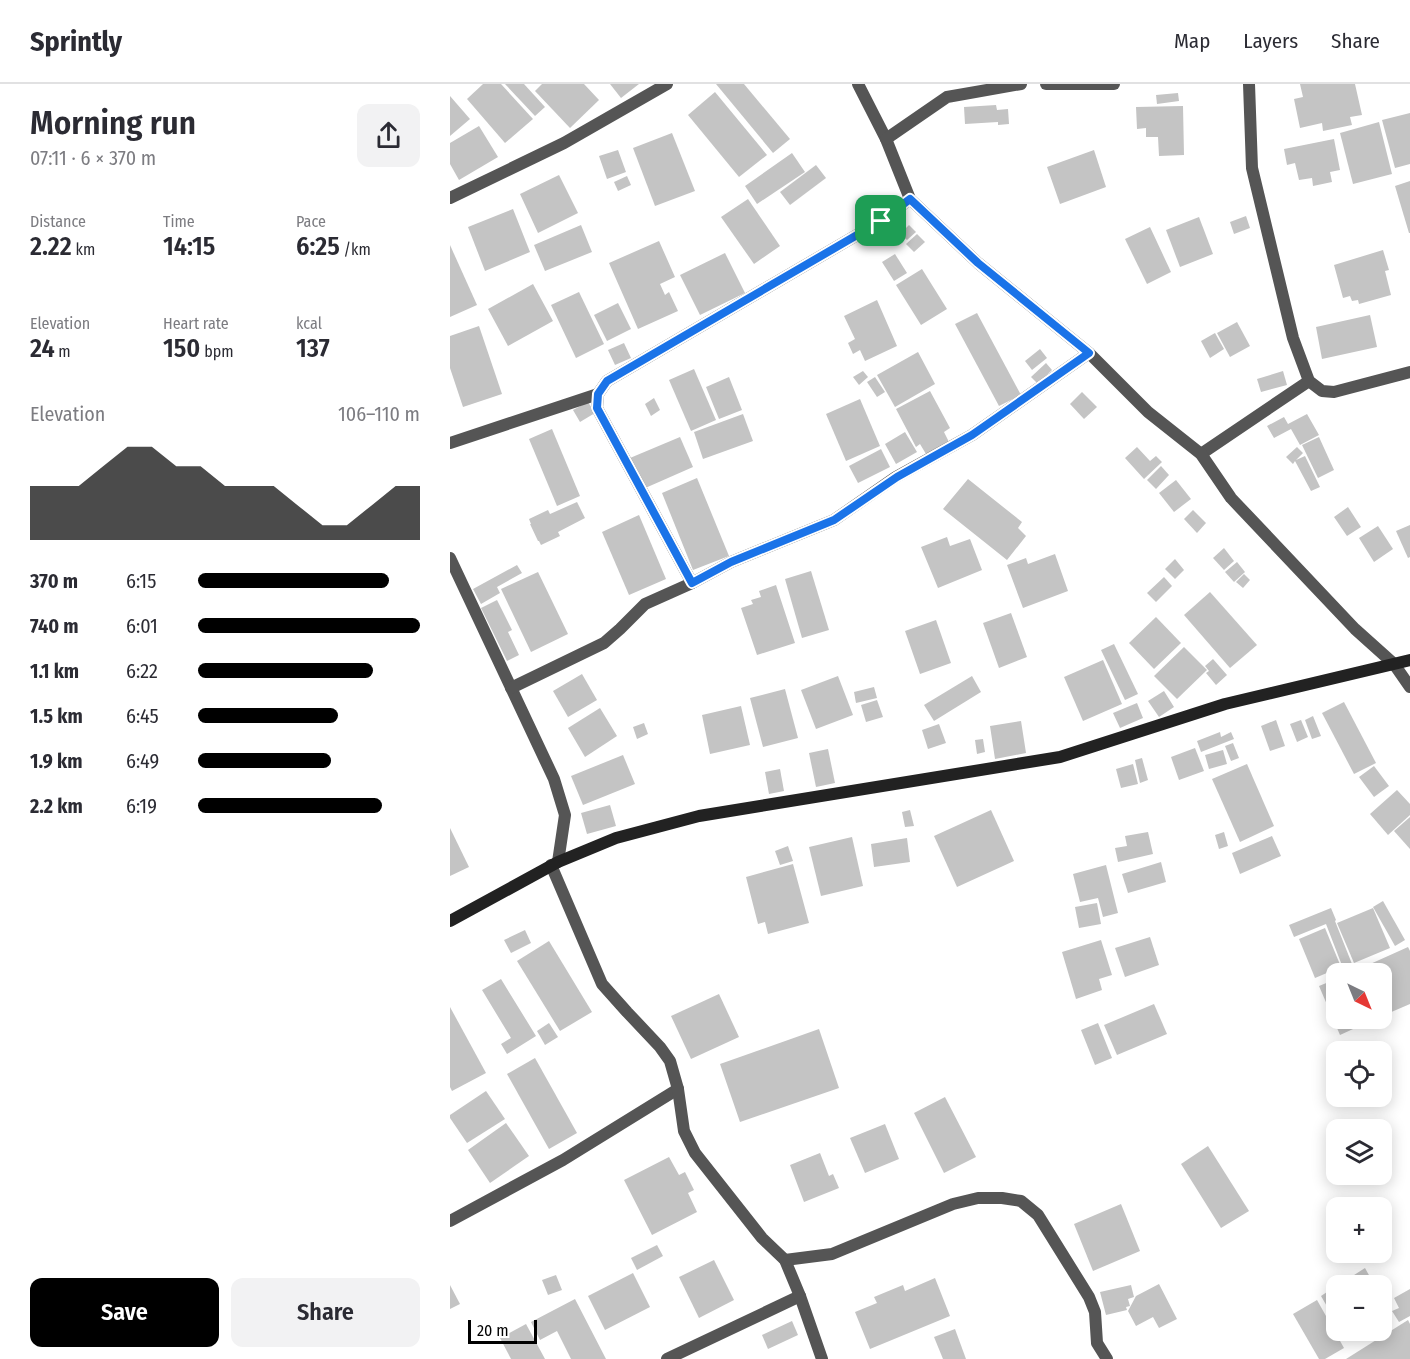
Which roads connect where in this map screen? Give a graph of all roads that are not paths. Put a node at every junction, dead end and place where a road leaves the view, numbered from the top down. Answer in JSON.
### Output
{"nodes":[{"id":1,"x":667,"y":84,"type":"edge"},
{"id":2,"x":858,"y":84,"type":"edge"},
{"id":3,"x":1021,"y":84,"type":"edge"},
{"id":4,"x":1046,"y":84,"type":"edge"},
{"id":5,"x":1114,"y":84,"type":"edge"},
{"id":6,"x":1249,"y":84,"type":"edge"},
{"id":7,"x":886,"y":139,"type":"junction"},
{"id":8,"x":450,"y":198,"type":"edge"},
{"id":9,"x":910,"y":199,"type":"junction"},
{"id":10,"x":1089,"y":353,"type":"junction"},
{"id":11,"x":1410,"y":372,"type":"edge"},
{"id":12,"x":1309,"y":381,"type":"junction"},
{"id":13,"x":598,"y":394,"type":"junction"},
{"id":14,"x":450,"y":443,"type":"edge"},
{"id":15,"x":1201,"y":454,"type":"junction"},
{"id":16,"x":450,"y":558,"type":"edge"},
{"id":17,"x":692,"y":583,"type":"junction"},
{"id":18,"x":1410,"y":660,"type":"edge"},
{"id":19,"x":1394,"y":664,"type":"junction"},
{"id":20,"x":1410,"y":687,"type":"edge"},
{"id":21,"x":511,"y":688,"type":"junction"},
{"id":22,"x":555,"y":864,"type":"junction"},
{"id":23,"x":450,"y":921,"type":"edge"},
{"id":24,"x":678,"y":1089,"type":"junction"},
{"id":25,"x":450,"y":1221,"type":"edge"},
{"id":26,"x":785,"y":1260,"type":"junction"},
{"id":27,"x":800,"y":1296,"type":"junction"},
{"id":28,"x":667,"y":1359,"type":"edge"},
{"id":29,"x":822,"y":1359,"type":"edge"},
{"id":30,"x":1107,"y":1359,"type":"edge"}],
"edges":[{"from":1,"to":8,"type":"street"},
{"from":2,"to":7,"type":"street"},
{"from":3,"to":7,"type":"street"},
{"from":4,"to":5,"type":"street"},
{"from":6,"to":12,"type":"street"},
{"from":7,"to":9,"type":"street"},
{"from":9,"to":10,"type":"street"},
{"from":9,"to":13,"type":"street"},
{"from":10,"to":15,"type":"street"},
{"from":10,"to":17,"type":"street"},
{"from":11,"to":12,"type":"street"},
{"from":12,"to":15,"type":"street"},
{"from":13,"to":14,"type":"street"},
{"from":13,"to":17,"type":"street"},
{"from":15,"to":19,"type":"street"},
{"from":16,"to":21,"type":"street"},
{"from":17,"to":21,"type":"street"},
{"from":18,"to":19,"type":"street"},
{"from":19,"to":20,"type":"street"},
{"from":19,"to":22,"type":"street"},
{"from":21,"to":22,"type":"street"},
{"from":22,"to":23,"type":"street"},
{"from":22,"to":24,"type":"street"},
{"from":24,"to":25,"type":"street"},
{"from":24,"to":26,"type":"street"},
{"from":26,"to":27,"type":"street"},
{"from":26,"to":30,"type":"street"},
{"from":27,"to":28,"type":"street"},
{"from":27,"to":29,"type":"street"}]}
